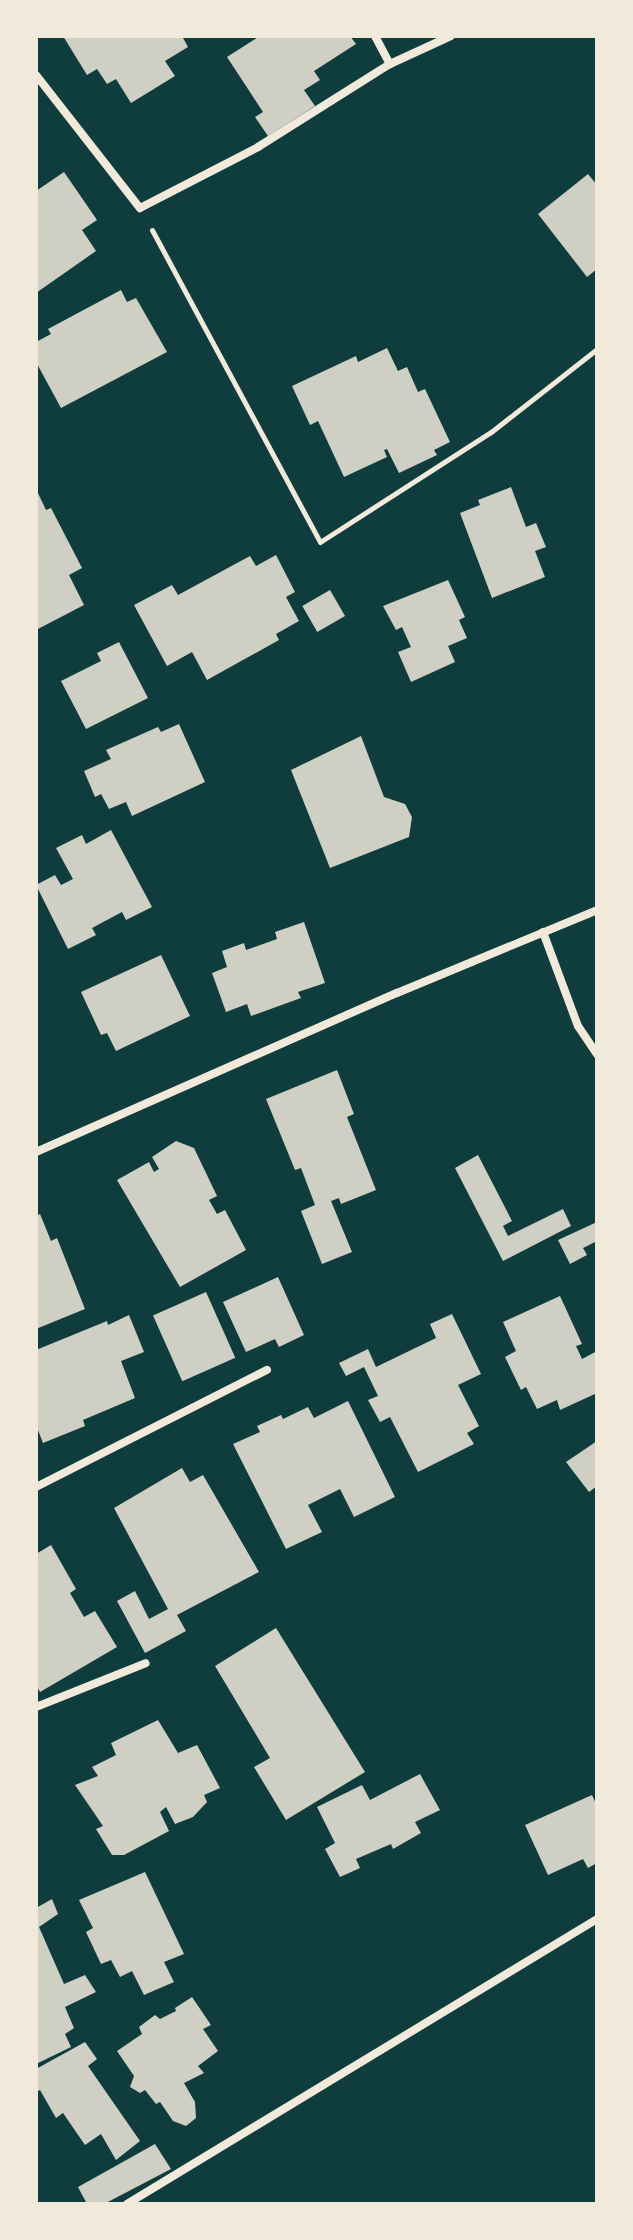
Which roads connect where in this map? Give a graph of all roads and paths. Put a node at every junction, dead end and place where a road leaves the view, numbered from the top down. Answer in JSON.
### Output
{"nodes":[{"id":1,"x":375,"y":36,"type":"edge"},
{"id":2,"x":451,"y":36,"type":"edge"},
{"id":3,"x":390,"y":64,"type":"junction"},
{"id":4,"x":36,"y":75,"type":"edge"},
{"id":5,"x":140,"y":208,"type":"junction"},
{"id":6,"x":597,"y":349,"type":"edge"},
{"id":7,"x":597,"y":910,"type":"edge"},
{"id":8,"x":543,"y":932,"type":"junction"},
{"id":9,"x":597,"y":1054,"type":"edge"},
{"id":10,"x":36,"y":1152,"type":"edge"},
{"id":11,"x":267,"y":1370,"type":"dead end"},
{"id":12,"x":36,"y":1487,"type":"edge"},
{"id":13,"x":146,"y":1663,"type":"dead end"},
{"id":14,"x":36,"y":1707,"type":"edge"},
{"id":15,"x":597,"y":1919,"type":"edge"},
{"id":16,"x":127,"y":2204,"type":"edge"}],
"edges":[{"from":1,"to":3,"type":"street"},
{"from":2,"to":3,"type":"street"},
{"from":3,"to":5,"type":"street"},
{"from":4,"to":5,"type":"street"},
{"from":5,"to":6,"type":"path"},
{"from":7,"to":8,"type":"street"},
{"from":8,"to":9,"type":"street"},
{"from":8,"to":10,"type":"street"},
{"from":11,"to":12,"type":"street"},
{"from":13,"to":14,"type":"street"},
{"from":15,"to":16,"type":"street"}]}
